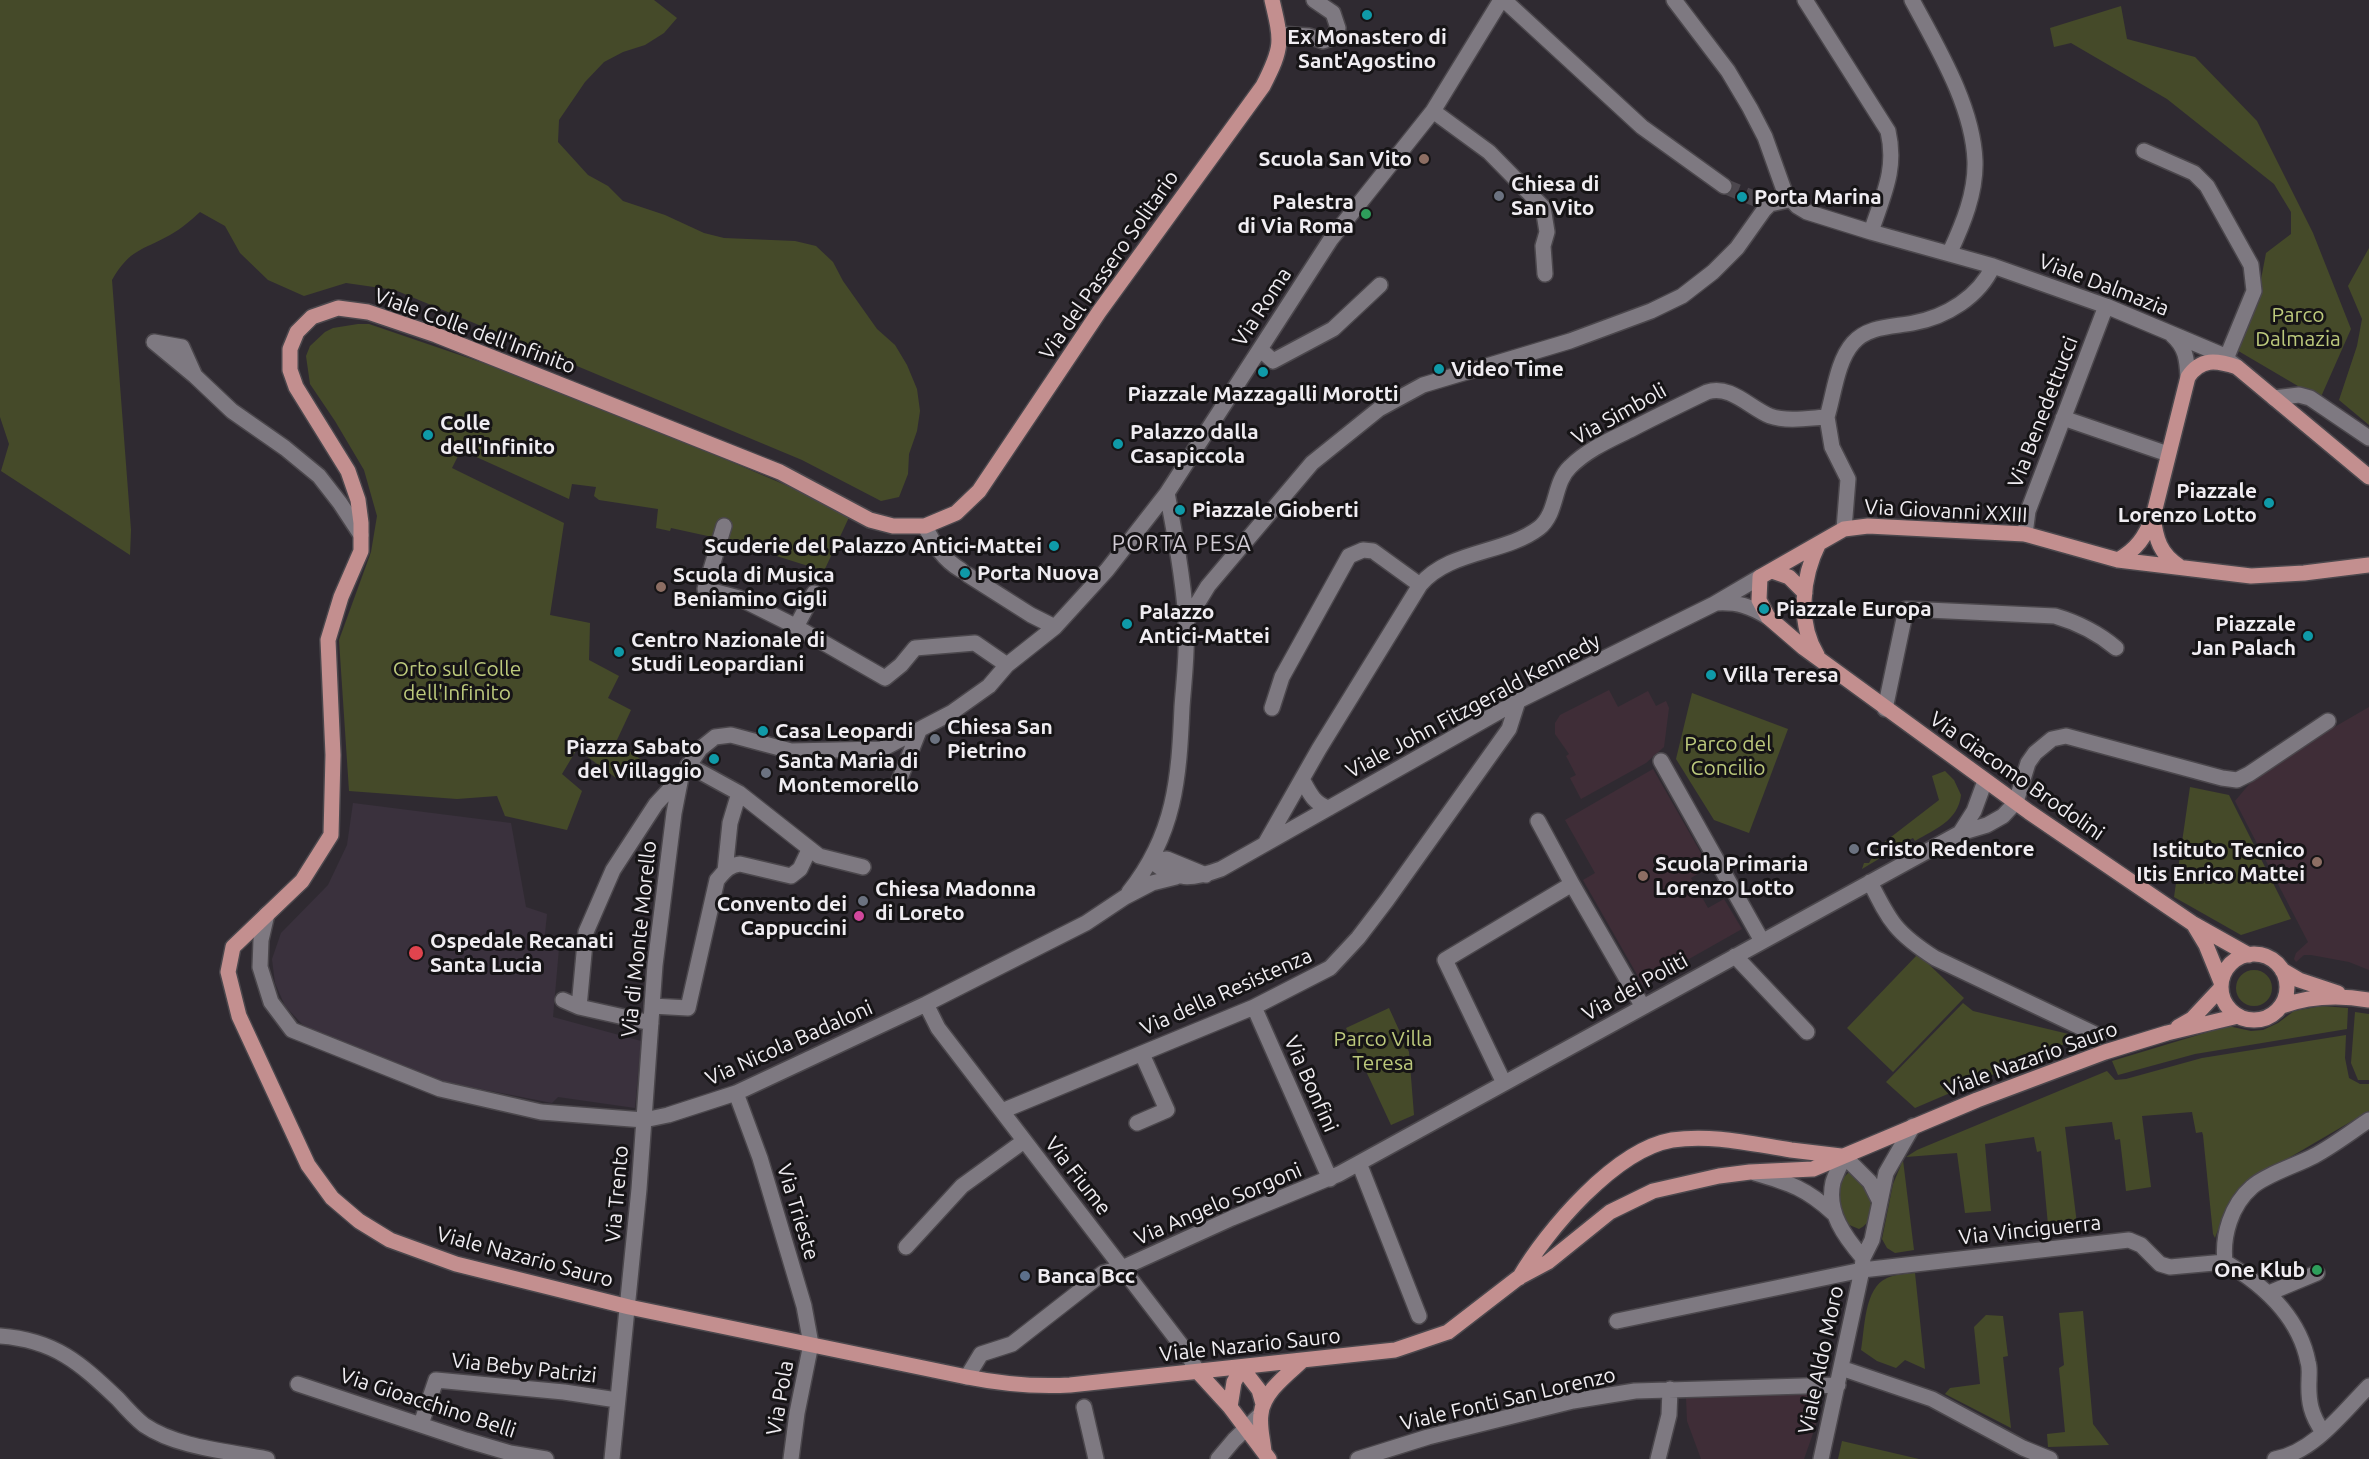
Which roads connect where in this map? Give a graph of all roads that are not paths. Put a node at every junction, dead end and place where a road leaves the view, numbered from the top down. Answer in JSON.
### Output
{"nodes":[{"id":1,"x":1272,"y":0,"type":"edge"},
{"id":2,"x":1314,"y":0,"type":"edge"},
{"id":3,"x":1502,"y":0,"type":"edge"},
{"id":4,"x":1674,"y":0,"type":"edge"},
{"id":5,"x":1805,"y":0,"type":"edge"},
{"id":6,"x":1912,"y":0,"type":"edge"},
{"id":7,"x":1280,"y":34,"type":"junction"},
{"id":8,"x":1433,"y":111,"type":"junction"},
{"id":9,"x":2144,"y":152,"type":"dead end"},
{"id":10,"x":1724,"y":186,"type":"tunnel mouth"},
{"id":11,"x":1789,"y":200,"type":"junction"},
{"id":12,"x":1871,"y":232,"type":"junction"},
{"id":13,"x":1950,"y":252,"type":"junction"},
{"id":14,"x":1993,"y":266,"type":"junction"},
{"id":15,"x":1545,"y":274,"type":"dead end"},
{"id":16,"x":1380,"y":285,"type":"dead end"},
{"id":17,"x":2106,"y":306,"type":"junction"},
{"id":18,"x":2167,"y":331,"type":"junction"},
{"id":19,"x":1260,"y":349,"type":"junction"},
{"id":20,"x":2231,"y":363,"type":"junction"},
{"id":21,"x":195,"y":376,"type":"dead end"},
{"id":22,"x":2188,"y":378,"type":"junction"},
{"id":23,"x":2274,"y":398,"type":"junction"},
{"id":24,"x":1827,"y":417,"type":"junction"},
{"id":25,"x":2063,"y":418,"type":"junction"},
{"id":26,"x":2369,"y":438,"type":"edge"},
{"id":27,"x":2168,"y":454,"type":"junction"},
{"id":28,"x":2369,"y":477,"type":"edge"},
{"id":29,"x":1167,"y":493,"type":"junction"},
{"id":30,"x":2153,"y":517,"type":"junction"},
{"id":31,"x":724,"y":526,"type":"dead end"},
{"id":32,"x":926,"y":526,"type":"junction"},
{"id":33,"x":1844,"y":529,"type":"junction"},
{"id":34,"x":2025,"y":534,"type":"junction"},
{"id":35,"x":361,"y":535,"type":"junction"},
{"id":36,"x":1819,"y":543,"type":"junction"},
{"id":37,"x":2118,"y":560,"type":"junction"},
{"id":38,"x":2369,"y":565,"type":"edge"},
{"id":39,"x":2179,"y":566,"type":"junction"},
{"id":40,"x":1766,"y":574,"type":"junction"},
{"id":41,"x":1420,"y":585,"type":"junction"},
{"id":42,"x":814,"y":593,"type":"dead end"},
{"id":43,"x":1805,"y":593,"type":"junction"},
{"id":44,"x":1714,"y":604,"type":"junction"},
{"id":45,"x":1768,"y":617,"type":"junction"},
{"id":46,"x":1186,"y":622,"type":"junction"},
{"id":47,"x":794,"y":626,"type":"junction"},
{"id":48,"x":1055,"y":627,"type":"junction"},
{"id":49,"x":2116,"y":648,"type":"dead end"},
{"id":50,"x":1820,"y":660,"type":"junction"},
{"id":51,"x":1008,"y":665,"type":"junction"},
{"id":52,"x":1518,"y":701,"type":"junction"},
{"id":53,"x":1272,"y":708,"type":"dead end"},
{"id":54,"x":1885,"y":709,"type":"junction"},
{"id":55,"x":2328,"y":721,"type":"dead end"},
{"id":56,"x":919,"y":731,"type":"junction"},
{"id":57,"x":1661,"y":761,"type":"dead end"},
{"id":58,"x":684,"y":771,"type":"junction"},
{"id":59,"x":1302,"y":779,"type":"junction"},
{"id":60,"x":899,"y":781,"type":"dead end"},
{"id":61,"x":1986,"y":781,"type":"junction"},
{"id":62,"x":739,"y":793,"type":"junction"},
{"id":63,"x":2016,"y":802,"type":"junction"},
{"id":64,"x":1329,"y":808,"type":"junction"},
{"id":65,"x":1283,"y":814,"type":"junction"},
{"id":66,"x":1538,"y":820,"type":"dead end"},
{"id":67,"x":1307,"y":821,"type":"junction"},
{"id":68,"x":1289,"y":831,"type":"junction"},
{"id":69,"x":1960,"y":833,"type":"junction"},
{"id":70,"x":1265,"y":844,"type":"junction"},
{"id":71,"x":809,"y":850,"type":"junction"},
{"id":72,"x":1151,"y":861,"type":"junction"},
{"id":73,"x":863,"y":867,"type":"dead end"},
{"id":74,"x":725,"y":871,"type":"junction"},
{"id":75,"x":1206,"y":875,"type":"junction"},
{"id":76,"x":1176,"y":877,"type":"junction"},
{"id":77,"x":1870,"y":882,"type":"junction"},
{"id":78,"x":1572,"y":884,"type":"junction"},
{"id":79,"x":1125,"y":897,"type":"junction"},
{"id":80,"x":267,"y":914,"type":"junction"},
{"id":81,"x":2192,"y":923,"type":"junction"},
{"id":82,"x":1762,"y":941,"type":"junction"},
{"id":83,"x":2249,"y":955,"type":"junction"},
{"id":84,"x":1735,"y":956,"type":"junction"},
{"id":85,"x":2282,"y":970,"type":"junction"},
{"id":86,"x":2221,"y":985,"type":"junction"},
{"id":87,"x":2349,"y":996,"type":"junction"},
{"id":88,"x":563,"y":1000,"type":"dead end"},
{"id":89,"x":2369,"y":1000,"type":"edge"},
{"id":90,"x":926,"y":1004,"type":"junction"},
{"id":91,"x":652,"y":1006,"type":"junction"},
{"id":92,"x":2282,"y":1006,"type":"junction"},
{"id":93,"x":579,"y":1007,"type":"junction"},
{"id":94,"x":1254,"y":1007,"type":"junction"},
{"id":95,"x":1643,"y":1007,"type":"junction"},
{"id":96,"x":2238,"y":1016,"type":"junction"},
{"id":97,"x":651,"y":1023,"type":"junction"},
{"id":98,"x":1807,"y":1032,"type":"dead end"},
{"id":99,"x":2167,"y":1033,"type":"junction"},
{"id":100,"x":2099,"y":1036,"type":"dead end"},
{"id":101,"x":1142,"y":1053,"type":"junction"},
{"id":102,"x":1504,"y":1083,"type":"junction"},
{"id":103,"x":736,"y":1093,"type":"junction"},
{"id":104,"x":1002,"y":1111,"type":"junction"},
{"id":105,"x":644,"y":1120,"type":"junction"},
{"id":106,"x":2369,"y":1120,"type":"edge"},
{"id":107,"x":1137,"y":1123,"type":"dead end"},
{"id":108,"x":1913,"y":1126,"type":"junction"},
{"id":109,"x":1024,"y":1140,"type":"junction"},
{"id":110,"x":1844,"y":1156,"type":"junction"},
{"id":111,"x":1359,"y":1163,"type":"junction"},
{"id":112,"x":1750,"y":1172,"type":"junction"},
{"id":113,"x":1330,"y":1179,"type":"junction"},
{"id":114,"x":1879,"y":1200,"type":"junction"},
{"id":115,"x":1833,"y":1214,"type":"junction"},
{"id":116,"x":906,"y":1247,"type":"dead end"},
{"id":117,"x":2225,"y":1262,"type":"junction"},
{"id":118,"x":1862,"y":1264,"type":"junction"},
{"id":119,"x":1122,"y":1268,"type":"junction"},
{"id":120,"x":2317,"y":1273,"type":"dead end"},
{"id":121,"x":1518,"y":1278,"type":"junction"},
{"id":122,"x":2269,"y":1293,"type":"junction"},
{"id":123,"x":629,"y":1307,"type":"junction"},
{"id":124,"x":1419,"y":1316,"type":"dead end"},
{"id":125,"x":1617,"y":1320,"type":"dead end"},
{"id":126,"x":0,"y":1336,"type":"edge"},
{"id":127,"x":810,"y":1344,"type":"junction"},
{"id":128,"x":1304,"y":1360,"type":"junction"},
{"id":129,"x":1242,"y":1368,"type":"junction"},
{"id":130,"x":1841,"y":1368,"type":"junction"},
{"id":131,"x":1198,"y":1372,"type":"junction"},
{"id":132,"x":967,"y":1377,"type":"junction"},
{"id":133,"x":298,"y":1384,"type":"dead end"},
{"id":134,"x":1838,"y":1385,"type":"junction"},
{"id":135,"x":2369,"y":1386,"type":"edge"},
{"id":136,"x":1670,"y":1389,"type":"junction"},
{"id":137,"x":617,"y":1400,"type":"junction"},
{"id":138,"x":1084,"y":1407,"type":"dead end"},
{"id":139,"x":1230,"y":1407,"type":"junction"},
{"id":140,"x":1262,"y":1410,"type":"junction"},
{"id":141,"x":421,"y":1424,"type":"junction"},
{"id":142,"x":1246,"y":1428,"type":"junction"},
{"id":143,"x":2323,"y":1432,"type":"junction"},
{"id":144,"x":1266,"y":1455,"type":"edge"},
{"id":145,"x":267,"y":1459,"type":"edge"},
{"id":146,"x":546,"y":1459,"type":"edge"},
{"id":147,"x":612,"y":1459,"type":"edge"},
{"id":148,"x":791,"y":1459,"type":"edge"},
{"id":149,"x":1096,"y":1459,"type":"edge"},
{"id":150,"x":1218,"y":1459,"type":"edge"},
{"id":151,"x":1358,"y":1459,"type":"edge"},
{"id":152,"x":1658,"y":1459,"type":"edge"},
{"id":153,"x":1821,"y":1459,"type":"edge"},
{"id":154,"x":2050,"y":1459,"type":"edge"},
{"id":155,"x":2275,"y":1459,"type":"edge"}],
"edges":[{"from":1,"to":7,"type":"main road","name":"Via del Passero Solitario"},
{"from":2,"to":7,"type":"street"},
{"from":3,"to":8,"type":"street","name":"Via Roma"},
{"from":3,"to":10,"type":"street"},
{"from":4,"to":11,"type":"street"},
{"from":5,"to":12,"type":"street"},
{"from":6,"to":13,"type":"street"},
{"from":7,"to":32,"type":"main road","name":"Via del Passero Solitario"},
{"from":8,"to":15,"type":"street"},
{"from":8,"to":19,"type":"street","name":"Via Roma"},
{"from":9,"to":20,"type":"street"},
{"from":11,"to":12,"type":"street","name":"Viale Dalmazia"},
{"from":11,"to":46,"type":"street"},
{"from":12,"to":13,"type":"street","name":"Viale Dalmazia"},
{"from":13,"to":14,"type":"street","name":"Viale Dalmazia"},
{"from":14,"to":17,"type":"street","name":"Viale Dalmazia"},
{"from":14,"to":24,"type":"street"},
{"from":16,"to":19,"type":"street"},
{"from":17,"to":18,"type":"street","name":"Viale Dalmazia"},
{"from":17,"to":25,"type":"street","name":"Via Benedettucci"},
{"from":18,"to":20,"type":"street","name":"Viale Dalmazia"},
{"from":18,"to":22,"type":"street"},
{"from":19,"to":29,"type":"street","name":"Via Roma"},
{"from":20,"to":22,"type":"main road"},
{"from":20,"to":23,"type":"main road","name":"Viale Dalmazia"},
{"from":21,"to":35,"type":"street"},
{"from":22,"to":27,"type":"main road"},
{"from":23,"to":26,"type":"street"},
{"from":23,"to":28,"type":"main road","name":"Viale Dalmazia"},
{"from":24,"to":33,"type":"street"},
{"from":24,"to":41,"type":"street","name":"Via Simboli"},
{"from":25,"to":27,"type":"street"},
{"from":25,"to":34,"type":"street","name":"Via Benedettucci"},
{"from":27,"to":30,"type":"main road"},
{"from":29,"to":46,"type":"street","name":"Via Nicola Badaloni"},
{"from":29,"to":48,"type":"street","name":"Via Roma"},
{"from":30,"to":37,"type":"main road"},
{"from":30,"to":39,"type":"main road"},
{"from":31,"to":47,"type":"street"},
{"from":32,"to":35,"type":"main road","name":"Viale Colle dell'Infinito"},
{"from":32,"to":48,"type":"street"},
{"from":33,"to":34,"type":"main road","name":"Via Giovanni XXIII"},
{"from":33,"to":36,"type":"main road","name":"Via Giovanni XXIII"},
{"from":34,"to":37,"type":"main road","name":"Via Giovanni XXIII"},
{"from":35,"to":80,"type":"main road","name":"Viale Colle dell'Infinito"},
{"from":36,"to":40,"type":"main road"},
{"from":36,"to":43,"type":"main road"},
{"from":37,"to":39,"type":"main road","name":"Via Giovanni XXIII"},
{"from":38,"to":39,"type":"main road","name":"Via Giovanni XXIII"},
{"from":40,"to":43,"type":"main road"},
{"from":40,"to":44,"type":"street","name":"Viale John Fitzgerald Kennedy"},
{"from":40,"to":45,"type":"main road"},
{"from":41,"to":53,"type":"street"},
{"from":41,"to":59,"type":"street","name":"Via Simboli"},
{"from":42,"to":47,"type":"street"},
{"from":43,"to":50,"type":"main road"},
{"from":44,"to":45,"type":"street"},
{"from":44,"to":52,"type":"street","name":"Viale John Fitzgerald Kennedy"},
{"from":45,"to":50,"type":"main road"},
{"from":46,"to":72,"type":"street","name":"Via Nicola Badaloni"},
{"from":47,"to":51,"type":"street"},
{"from":48,"to":51,"type":"street","name":"Via Roma"},
{"from":49,"to":54,"type":"street"},
{"from":50,"to":54,"type":"main road","name":"Via Giacomo Brodolini"},
{"from":51,"to":56,"type":"street","name":"Via Roma"},
{"from":52,"to":64,"type":"street","name":"Viale John Fitzgerald Kennedy"},
{"from":52,"to":94,"type":"street","name":"Via della Resistenza"},
{"from":54,"to":61,"type":"main road","name":"Via Giacomo Brodolini"},
{"from":55,"to":63,"type":"street"},
{"from":56,"to":58,"type":"street","name":"Via Roma"},
{"from":56,"to":60,"type":"street"},
{"from":57,"to":82,"type":"street"},
{"from":58,"to":62,"type":"street"},
{"from":58,"to":91,"type":"street","name":"Via di Monte Morello"},
{"from":58,"to":93,"type":"street"},
{"from":59,"to":64,"type":"street"},
{"from":59,"to":65,"type":"street","name":"Via Simboli"},
{"from":59,"to":67,"type":"street"},
{"from":61,"to":63,"type":"main road","name":"Via Giacomo Brodolini"},
{"from":61,"to":69,"type":"street"},
{"from":62,"to":71,"type":"street"},
{"from":62,"to":74,"type":"street"},
{"from":63,"to":69,"type":"street","name":"Via dei Politi"},
{"from":63,"to":81,"type":"main road","name":"Via Giacomo Brodolini"},
{"from":64,"to":67,"type":"street","name":"Viale John Fitzgerald Kennedy"},
{"from":65,"to":68,"type":"street"},
{"from":65,"to":70,"type":"street","name":"Via Simboli"},
{"from":66,"to":78,"type":"street"},
{"from":67,"to":68,"type":"street","name":"Viale John Fitzgerald Kennedy"},
{"from":68,"to":70,"type":"street","name":"Viale John Fitzgerald Kennedy"},
{"from":69,"to":77,"type":"street","name":"Via dei Politi"},
{"from":70,"to":75,"type":"street","name":"Viale John Fitzgerald Kennedy"},
{"from":71,"to":73,"type":"street"},
{"from":71,"to":74,"type":"street"},
{"from":72,"to":75,"type":"street"},
{"from":72,"to":76,"type":"street"},
{"from":72,"to":79,"type":"street","name":"Via Nicola Badaloni"},
{"from":74,"to":91,"type":"street"},
{"from":75,"to":76,"type":"street","name":"Viale John Fitzgerald Kennedy"},
{"from":76,"to":79,"type":"street","name":"Via Nicola Badaloni"},
{"from":77,"to":82,"type":"street","name":"Via dei Politi"},
{"from":77,"to":100,"type":"street"},
{"from":78,"to":95,"type":"street"},
{"from":78,"to":102,"type":"street"},
{"from":79,"to":90,"type":"street","name":"Via Nicola Badaloni"},
{"from":80,"to":105,"type":"street","name":"Via Nicola Badaloni"},
{"from":80,"to":123,"type":"main road","name":"Viale Nazario Sauro"},
{"from":81,"to":83,"type":"main road","name":"Via Giacomo Brodolini"},
{"from":81,"to":86,"type":"main road","name":"Via Giacomo Brodolini"},
{"from":82,"to":84,"type":"street","name":"Via dei Politi"},
{"from":83,"to":85,"type":"main road"},
{"from":83,"to":86,"type":"main road"},
{"from":84,"to":95,"type":"street","name":"Via dei Politi"},
{"from":84,"to":98,"type":"street"},
{"from":85,"to":87,"type":"main road"},
{"from":85,"to":92,"type":"main road"},
{"from":86,"to":96,"type":"main road"},
{"from":86,"to":99,"type":"main road"},
{"from":87,"to":89,"type":"main road","name":"Viale Nazario Sauro"},
{"from":87,"to":92,"type":"main road","name":"Viale Nazario Sauro"},
{"from":88,"to":93,"type":"street"},
{"from":90,"to":103,"type":"street","name":"Via Nicola Badaloni"},
{"from":90,"to":104,"type":"street","name":"Via Fiume"},
{"from":91,"to":97,"type":"street","name":"Via di Monte Morello"},
{"from":92,"to":96,"type":"main road","name":"Viale Nazario Sauro"},
{"from":93,"to":97,"type":"street"},
{"from":94,"to":101,"type":"street","name":"Via della Resistenza"},
{"from":94,"to":113,"type":"street","name":"Via Bonfini"},
{"from":95,"to":102,"type":"street","name":"Via dei Politi"},
{"from":96,"to":99,"type":"main road","name":"Viale Nazario Sauro"},
{"from":97,"to":105,"type":"street","name":"Via di Monte Morello"},
{"from":99,"to":108,"type":"main road","name":"Viale Nazario Sauro"},
{"from":101,"to":104,"type":"street","name":"Via della Resistenza"},
{"from":101,"to":107,"type":"street"},
{"from":102,"to":111,"type":"street","name":"Via dei Politi"},
{"from":103,"to":105,"type":"street","name":"Via Nicola Badaloni"},
{"from":103,"to":127,"type":"street","name":"Via Trieste"},
{"from":104,"to":109,"type":"street","name":"Via Fiume"},
{"from":105,"to":123,"type":"street","name":"Via Trento"},
{"from":106,"to":117,"type":"street"},
{"from":108,"to":110,"type":"main road","name":"Viale Nazario Sauro"},
{"from":108,"to":114,"type":"street","name":"Viale Aldo Moro"},
{"from":109,"to":116,"type":"street"},
{"from":109,"to":119,"type":"street","name":"Via Fiume"},
{"from":110,"to":112,"type":"main road","name":"Viale Nazario Sauro"},
{"from":110,"to":114,"type":"street"},
{"from":110,"to":115,"type":"street"},
{"from":110,"to":121,"type":"main road","name":"Viale Nazario Sauro"},
{"from":111,"to":113,"type":"street","name":"Via dei Politi"},
{"from":111,"to":124,"type":"street"},
{"from":112,"to":115,"type":"street"},
{"from":112,"to":121,"type":"main road","name":"Viale Nazario Sauro"},
{"from":113,"to":119,"type":"street","name":"Via Angelo Sorgoni"},
{"from":114,"to":118,"type":"street","name":"Viale Aldo Moro"},
{"from":115,"to":118,"type":"street"},
{"from":117,"to":118,"type":"street","name":"Via Vinciguerra"},
{"from":117,"to":122,"type":"street"},
{"from":118,"to":125,"type":"street","name":"Via Vinciguerra"},
{"from":118,"to":130,"type":"street","name":"Viale Aldo Moro"},
{"from":119,"to":131,"type":"street","name":"Via Fiume"},
{"from":119,"to":132,"type":"street"},
{"from":120,"to":122,"type":"street"},
{"from":121,"to":128,"type":"main road","name":"Viale Nazario Sauro"},
{"from":122,"to":143,"type":"street"},
{"from":123,"to":127,"type":"main road","name":"Viale Nazario Sauro"},
{"from":123,"to":137,"type":"street","name":"Via Trento"},
{"from":126,"to":145,"type":"street"},
{"from":127,"to":132,"type":"main road","name":"Viale Nazario Sauro"},
{"from":127,"to":148,"type":"street","name":"Via Pola"},
{"from":128,"to":129,"type":"main road","name":"Viale Nazario Sauro"},
{"from":128,"to":140,"type":"main road"},
{"from":129,"to":131,"type":"main road","name":"Viale Nazario Sauro"},
{"from":129,"to":139,"type":"main road"},
{"from":129,"to":140,"type":"main road"},
{"from":130,"to":134,"type":"street","name":"Viale Aldo Moro"},
{"from":130,"to":154,"type":"street"},
{"from":131,"to":132,"type":"main road","name":"Viale Nazario Sauro"},
{"from":131,"to":139,"type":"main road"},
{"from":133,"to":141,"type":"street","name":"Via Gioacchino Belli"},
{"from":134,"to":136,"type":"street","name":"Viale Fonti San Lorenzo"},
{"from":134,"to":153,"type":"street","name":"Viale Aldo Moro"},
{"from":135,"to":143,"type":"street"},
{"from":136,"to":151,"type":"street","name":"Viale Fonti San Lorenzo"},
{"from":136,"to":152,"type":"street"},
{"from":137,"to":141,"type":"street","name":"Via Beby Patrizi"},
{"from":137,"to":147,"type":"street","name":"Via Trento"},
{"from":138,"to":149,"type":"street"},
{"from":139,"to":142,"type":"main road"},
{"from":140,"to":142,"type":"street"},
{"from":140,"to":144,"type":"main road"},
{"from":141,"to":146,"type":"street","name":"Via Gioacchino Belli"},
{"from":142,"to":144,"type":"main road"},
{"from":142,"to":150,"type":"street"},
{"from":143,"to":155,"type":"street"}]}
